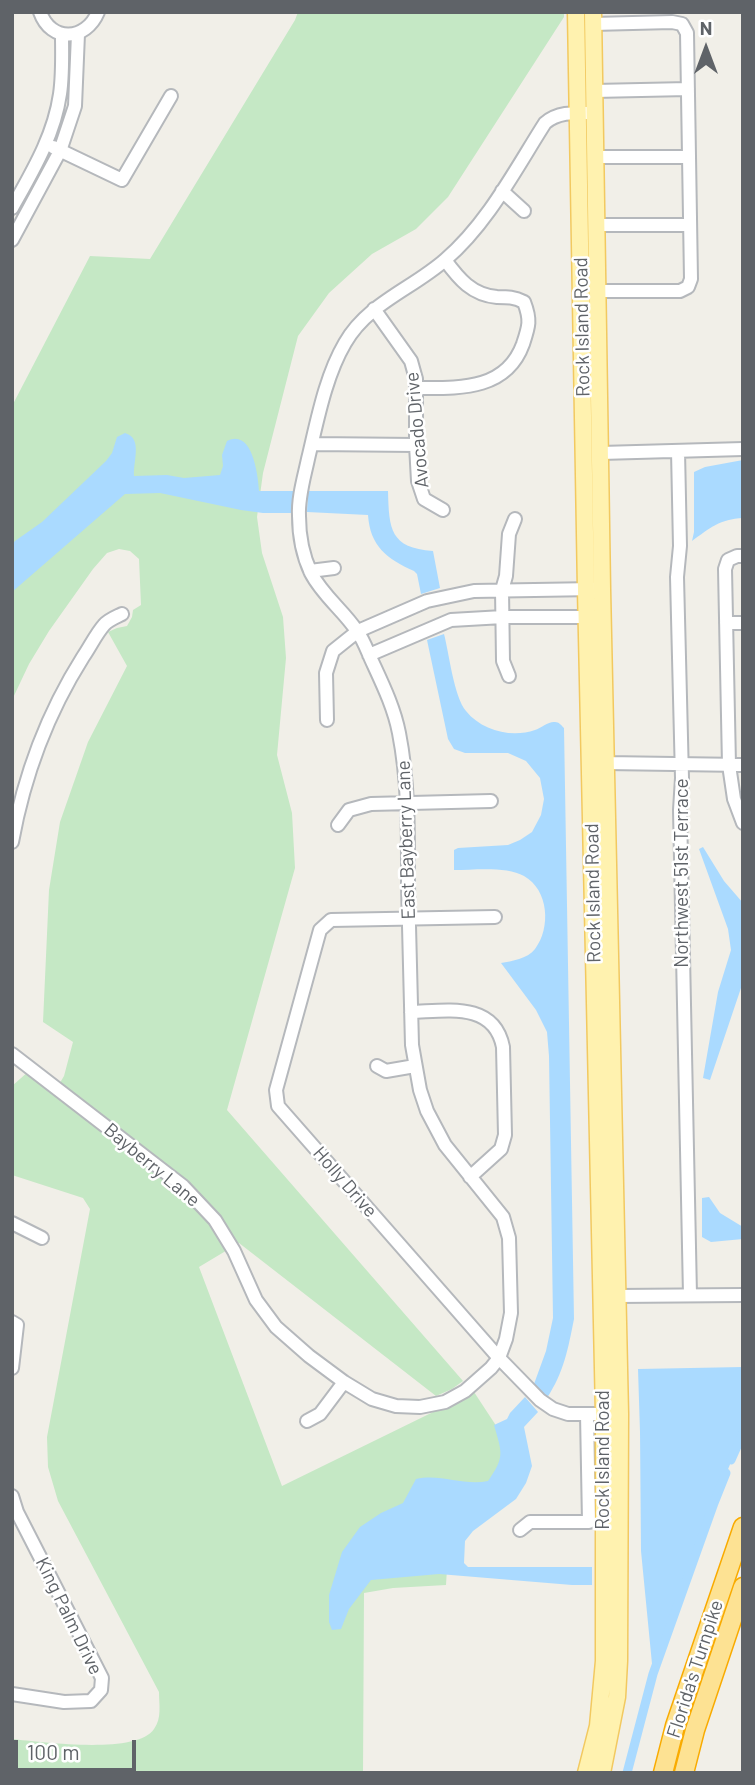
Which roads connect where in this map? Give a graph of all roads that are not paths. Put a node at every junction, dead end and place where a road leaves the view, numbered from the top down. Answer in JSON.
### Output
{"nodes":[{"id":1,"x":40,"y":12,"type":"edge"},
{"id":2,"x":98,"y":12,"type":"edge"},
{"id":3,"x":576,"y":12,"type":"edge"},
{"id":4,"x":593,"y":18,"type":"edge"},
{"id":5,"x":62,"y":34,"type":"junction"},
{"id":6,"x":78,"y":34,"type":"junction"},
{"id":7,"x":688,"y":89,"type":"junction"},
{"id":8,"x":594,"y":91,"type":"junction"},
{"id":9,"x":171,"y":96,"type":"dead end"},
{"id":10,"x":587,"y":113,"type":"junction"},
{"id":11,"x":47,"y":144,"type":"junction"},
{"id":12,"x":60,"y":151,"type":"junction"},
{"id":13,"x":596,"y":157,"type":"junction"},
{"id":14,"x":689,"y":157,"type":"junction"},
{"id":15,"x":502,"y":191,"type":"junction"},
{"id":16,"x":12,"y":208,"type":"edge"},
{"id":17,"x":524,"y":211,"type":"dead end"},
{"id":18,"x":597,"y":225,"type":"junction"},
{"id":19,"x":690,"y":225,"type":"junction"},
{"id":20,"x":12,"y":240,"type":"edge"},
{"id":21,"x":445,"y":260,"type":"junction"},
{"id":22,"x":598,"y":291,"type":"junction"},
{"id":23,"x":373,"y":309,"type":"junction"},
{"id":24,"x":417,"y":388,"type":"junction"},
{"id":25,"x":312,"y":444,"type":"junction"},
{"id":26,"x":416,"y":444,"type":"junction"},
{"id":27,"x":743,"y":449,"type":"edge"},
{"id":28,"x":678,"y":451,"type":"junction"},
{"id":29,"x":601,"y":453,"type":"junction"},
{"id":30,"x":443,"y":510,"type":"dead end"},
{"id":31,"x":515,"y":519,"type":"dead end"},
{"id":32,"x":743,"y":556,"type":"edge"},
{"id":33,"x":334,"y":568,"type":"dead end"},
{"id":34,"x":310,"y":571,"type":"junction"},
{"id":35,"x":594,"y":589,"type":"junction"},
{"id":36,"x":502,"y":590,"type":"junction"},
{"id":37,"x":122,"y":614,"type":"dead end"},
{"id":38,"x":595,"y":616,"type":"junction"},
{"id":39,"x":503,"y":617,"type":"junction"},
{"id":40,"x":726,"y":623,"type":"junction"},
{"id":41,"x":743,"y":623,"type":"edge"},
{"id":42,"x":358,"y":631,"type":"junction"},
{"id":43,"x":369,"y":655,"type":"junction"},
{"id":44,"x":509,"y":676,"type":"dead end"},
{"id":45,"x":727,"y":690,"type":"junction"},
{"id":46,"x":743,"y":690,"type":"edge"},
{"id":47,"x":327,"y":720,"type":"dead end"},
{"id":48,"x":590,"y":757,"type":"junction"},
{"id":49,"x":606,"y":763,"type":"junction"},
{"id":50,"x":681,"y":764,"type":"junction"},
{"id":51,"x":729,"y":765,"type":"junction"},
{"id":52,"x":743,"y":765,"type":"edge"},
{"id":53,"x":491,"y":801,"type":"dead end"},
{"id":54,"x":407,"y":802,"type":"junction"},
{"id":55,"x":743,"y":822,"type":"edge"},
{"id":56,"x":338,"y":825,"type":"dead end"},
{"id":57,"x":12,"y":842,"type":"edge"},
{"id":58,"x":495,"y":917,"type":"dead end"},
{"id":59,"x":408,"y":919,"type":"junction"},
{"id":60,"x":411,"y":1012,"type":"junction"},
{"id":61,"x":12,"y":1054,"type":"edge"},
{"id":62,"x":377,"y":1066,"type":"dead end"},
{"id":63,"x":415,"y":1066,"type":"junction"},
{"id":64,"x":470,"y":1177,"type":"junction"},
{"id":65,"x":12,"y":1223,"type":"edge"},
{"id":66,"x":42,"y":1238,"type":"dead end"},
{"id":67,"x":690,"y":1295,"type":"junction"},
{"id":68,"x":743,"y":1295,"type":"edge"},
{"id":69,"x":617,"y":1296,"type":"junction"},
{"id":70,"x":12,"y":1322,"type":"edge"},
{"id":71,"x":499,"y":1358,"type":"junction"},
{"id":72,"x":12,"y":1368,"type":"edge"},
{"id":73,"x":344,"y":1382,"type":"junction"},
{"id":74,"x":587,"y":1414,"type":"junction"},
{"id":75,"x":612,"y":1414,"type":"junction"},
{"id":76,"x":307,"y":1421,"type":"dead end"},
{"id":77,"x":12,"y":1496,"type":"edge"},
{"id":78,"x":743,"y":1527,"type":"edge"},
{"id":79,"x":520,"y":1530,"type":"dead end"},
{"id":80,"x":743,"y":1587,"type":"edge"},
{"id":81,"x":12,"y":1694,"type":"edge"},
{"id":82,"x":607,"y":1712,"type":"junction"},
{"id":83,"x":586,"y":1773,"type":"edge"},
{"id":84,"x":602,"y":1773,"type":"edge"},
{"id":85,"x":663,"y":1773,"type":"edge"},
{"id":86,"x":684,"y":1773,"type":"edge"}],
"edges":[{"from":1,"to":5,"type":"street"},
{"from":2,"to":6,"type":"street"},
{"from":3,"to":10,"type":"main road","name":"Rock Island Road"},
{"from":4,"to":7,"type":"street"},
{"from":4,"to":8,"type":"main road","name":"Rock Island Road"},
{"from":5,"to":6,"type":"street"},
{"from":5,"to":11,"type":"street"},
{"from":6,"to":12,"type":"street"},
{"from":7,"to":8,"type":"street"},
{"from":7,"to":14,"type":"street"},
{"from":8,"to":10,"type":"main road","name":"Rock Island Road"},
{"from":9,"to":12,"type":"street"},
{"from":10,"to":13,"type":"main road","name":"Rock Island Road"},
{"from":10,"to":15,"type":"street","name":"East Bayberry Lane"},
{"from":10,"to":35,"type":"main road","name":"Rock Island Road"},
{"from":11,"to":12,"type":"street"},
{"from":11,"to":16,"type":"street"},
{"from":12,"to":20,"type":"street"},
{"from":13,"to":14,"type":"street"},
{"from":13,"to":18,"type":"main road","name":"Rock Island Road"},
{"from":14,"to":19,"type":"street"},
{"from":15,"to":17,"type":"street"},
{"from":15,"to":21,"type":"street","name":"East Bayberry Lane"},
{"from":18,"to":19,"type":"street"},
{"from":18,"to":22,"type":"main road","name":"Rock Island Road"},
{"from":19,"to":22,"type":"street"},
{"from":21,"to":23,"type":"street","name":"East Bayberry Lane"},
{"from":21,"to":24,"type":"street"},
{"from":22,"to":29,"type":"main road","name":"Rock Island Road"},
{"from":23,"to":24,"type":"street","name":"Avocado Drive"},
{"from":23,"to":25,"type":"street","name":"East Bayberry Lane"},
{"from":24,"to":26,"type":"street","name":"Avocado Drive"},
{"from":25,"to":26,"type":"street"},
{"from":25,"to":34,"type":"street","name":"East Bayberry Lane"},
{"from":26,"to":30,"type":"street","name":"Avocado Drive"},
{"from":27,"to":28,"type":"street"},
{"from":28,"to":29,"type":"street"},
{"from":28,"to":50,"type":"street","name":"Northwest 51st Terrace"},
{"from":29,"to":35,"type":"main road","name":"Rock Island Road"},
{"from":31,"to":36,"type":"street"},
{"from":32,"to":40,"type":"street"},
{"from":33,"to":34,"type":"street"},
{"from":34,"to":42,"type":"street","name":"East Bayberry Lane"},
{"from":35,"to":36,"type":"street"},
{"from":35,"to":38,"type":"main road","name":"Rock Island Road"},
{"from":36,"to":39,"type":"street"},
{"from":36,"to":42,"type":"street"},
{"from":37,"to":57,"type":"street"},
{"from":38,"to":39,"type":"street"},
{"from":38,"to":48,"type":"main road","name":"Rock Island Road"},
{"from":38,"to":49,"type":"main road","name":"Rock Island Road"},
{"from":39,"to":43,"type":"street"},
{"from":39,"to":44,"type":"street"},
{"from":40,"to":41,"type":"street"},
{"from":40,"to":45,"type":"street"},
{"from":42,"to":43,"type":"street","name":"East Bayberry Lane"},
{"from":42,"to":47,"type":"street"},
{"from":43,"to":54,"type":"street","name":"East Bayberry Lane"},
{"from":45,"to":46,"type":"street"},
{"from":45,"to":51,"type":"street"},
{"from":48,"to":49,"type":"street"},
{"from":48,"to":75,"type":"main road","name":"Rock Island Road"},
{"from":49,"to":50,"type":"street"},
{"from":49,"to":69,"type":"main road","name":"Rock Island Road"},
{"from":50,"to":51,"type":"street"},
{"from":50,"to":67,"type":"street","name":"Northwest 51st Terrace"},
{"from":51,"to":52,"type":"street"},
{"from":51,"to":55,"type":"street"},
{"from":53,"to":54,"type":"street"},
{"from":54,"to":56,"type":"street"},
{"from":54,"to":59,"type":"street","name":"East Bayberry Lane"},
{"from":58,"to":59,"type":"street","name":"Holly Drive"},
{"from":59,"to":60,"type":"street","name":"East Bayberry Lane"},
{"from":59,"to":71,"type":"street","name":"Holly Drive"},
{"from":60,"to":63,"type":"street","name":"East Bayberry Lane"},
{"from":60,"to":64,"type":"street"},
{"from":61,"to":73,"type":"street","name":"Bayberry Lane"},
{"from":62,"to":63,"type":"street"},
{"from":63,"to":64,"type":"street","name":"East Bayberry Lane"},
{"from":64,"to":71,"type":"street","name":"East Bayberry Lane"},
{"from":65,"to":66,"type":"street"},
{"from":67,"to":68,"type":"street"},
{"from":67,"to":69,"type":"street"},
{"from":69,"to":75,"type":"main road","name":"Rock Island Road"},
{"from":70,"to":72,"type":"street"},
{"from":71,"to":73,"type":"street","name":"Bayberry Lane"},
{"from":71,"to":74,"type":"street","name":"Holly Drive"},
{"from":73,"to":76,"type":"street"},
{"from":74,"to":75,"type":"street","name":"Holly Drive"},
{"from":74,"to":79,"type":"street"},
{"from":75,"to":82,"type":"main road","name":"Rock Island Road"},
{"from":77,"to":81,"type":"street","name":"King Palm Drive"},
{"from":78,"to":85,"type":"highway","name":"Florida's Turnpike"},
{"from":80,"to":86,"type":"highway","name":"Florida's Turnpike"},
{"from":82,"to":83,"type":"main road","name":"Rock Island Road"},
{"from":82,"to":84,"type":"main road","name":"Rock Island Road"}]}
